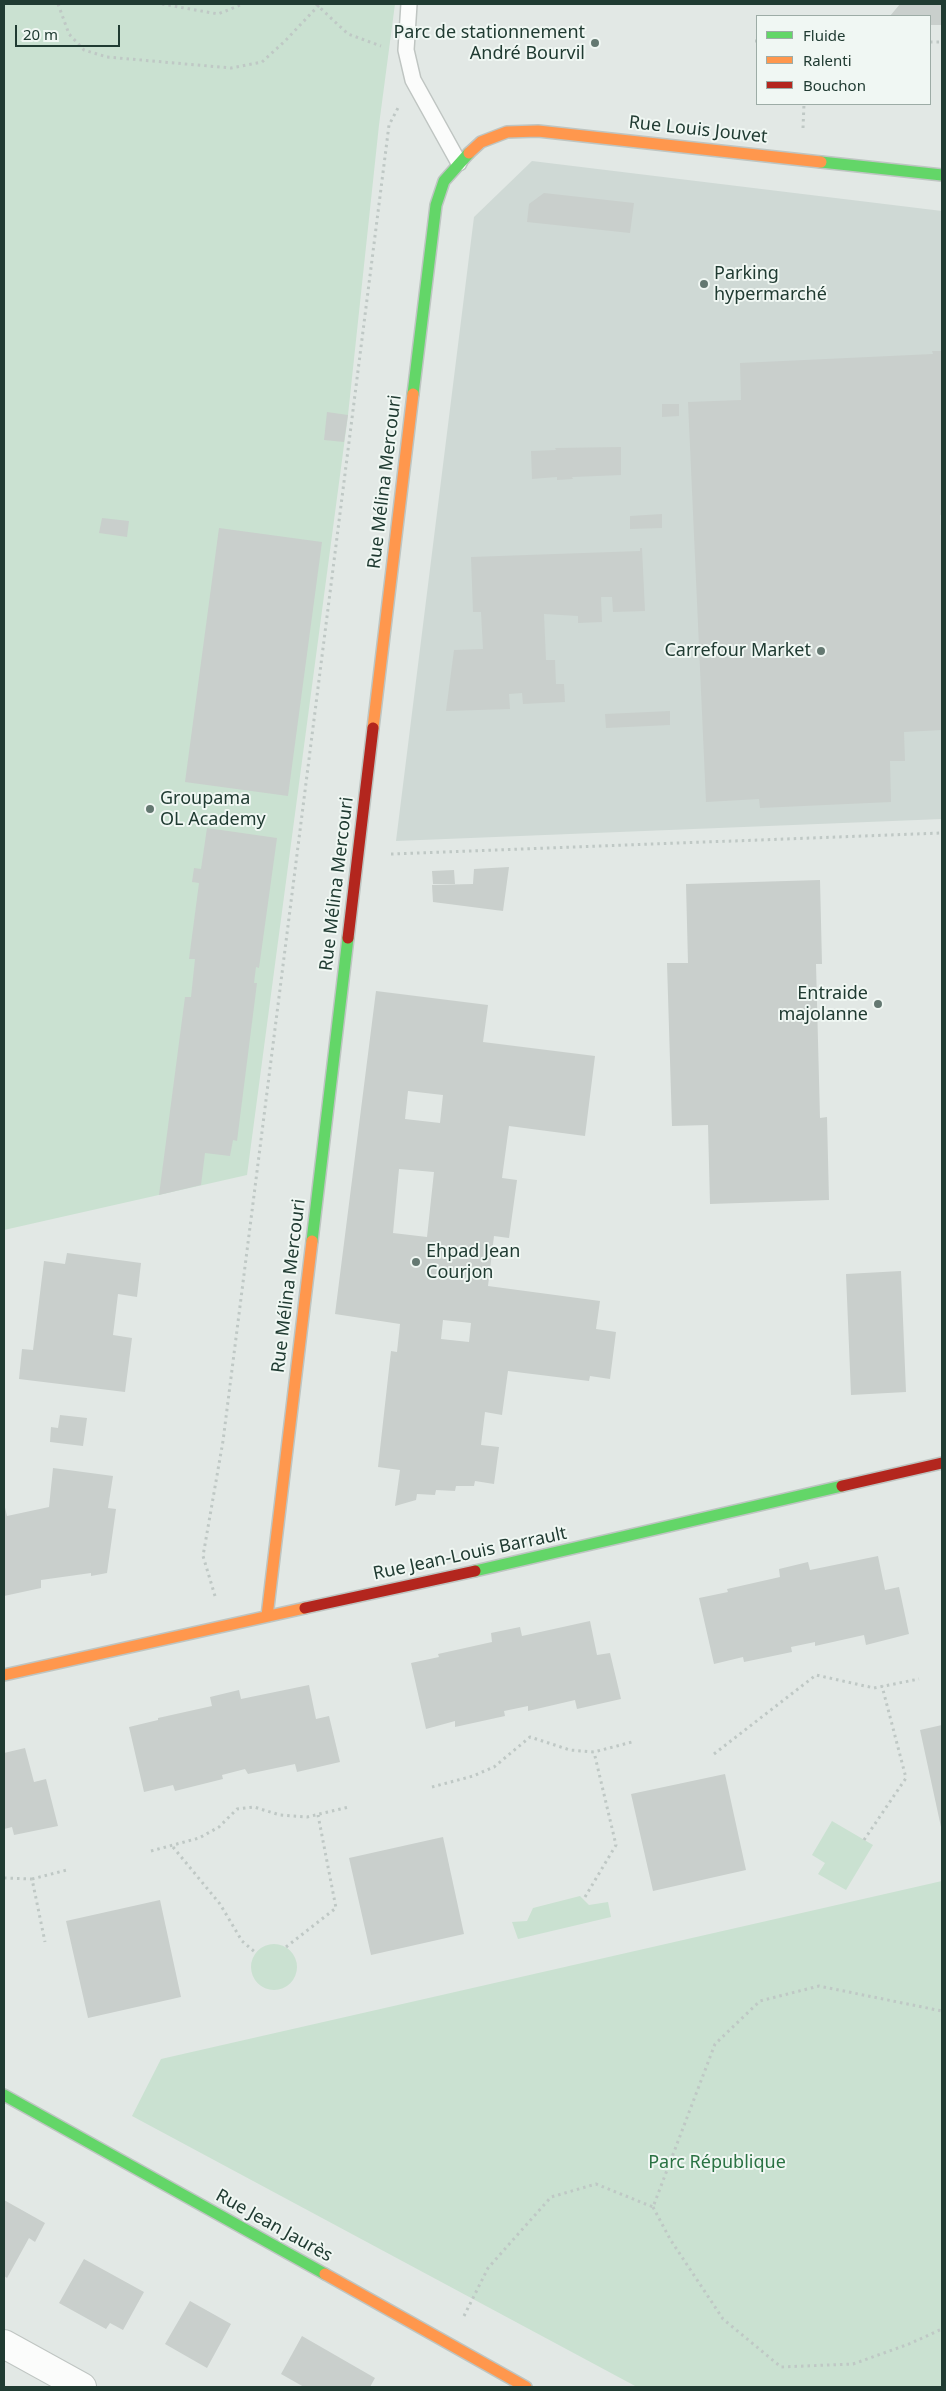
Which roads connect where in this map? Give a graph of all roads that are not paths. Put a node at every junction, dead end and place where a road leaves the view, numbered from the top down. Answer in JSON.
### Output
{"nodes":[{"id":1,"x":409,"y":4,"type":"edge"},
{"id":2,"x":459,"y":162,"type":"junction"},
{"id":3,"x":942,"y":175,"type":"edge"},
{"id":4,"x":942,"y":1463,"type":"edge"},
{"id":5,"x":268,"y":1616,"type":"junction"},
{"id":6,"x":4,"y":1675,"type":"edge"},
{"id":7,"x":4,"y":2095,"type":"edge"},
{"id":8,"x":4,"y":2344,"type":"edge"},
{"id":9,"x":82,"y":2387,"type":"edge"},
{"id":10,"x":526,"y":2387,"type":"edge"}],
"edges":[{"from":1,"to":2,"type":"lane"},
{"from":2,"to":3,"type":"street","name":"Rue Louis Jouvet"},
{"from":2,"to":5,"type":"street","name":"Rue Mélina Mercouri"},
{"from":4,"to":5,"type":"street","name":"Rue Jean-Louis Barrault"},
{"from":5,"to":6,"type":"street","name":"Rue Jean-Louis Barrault"},
{"from":7,"to":10,"type":"street","name":"Rue Jean Jaurès"},
{"from":8,"to":9,"type":"street"}]}
